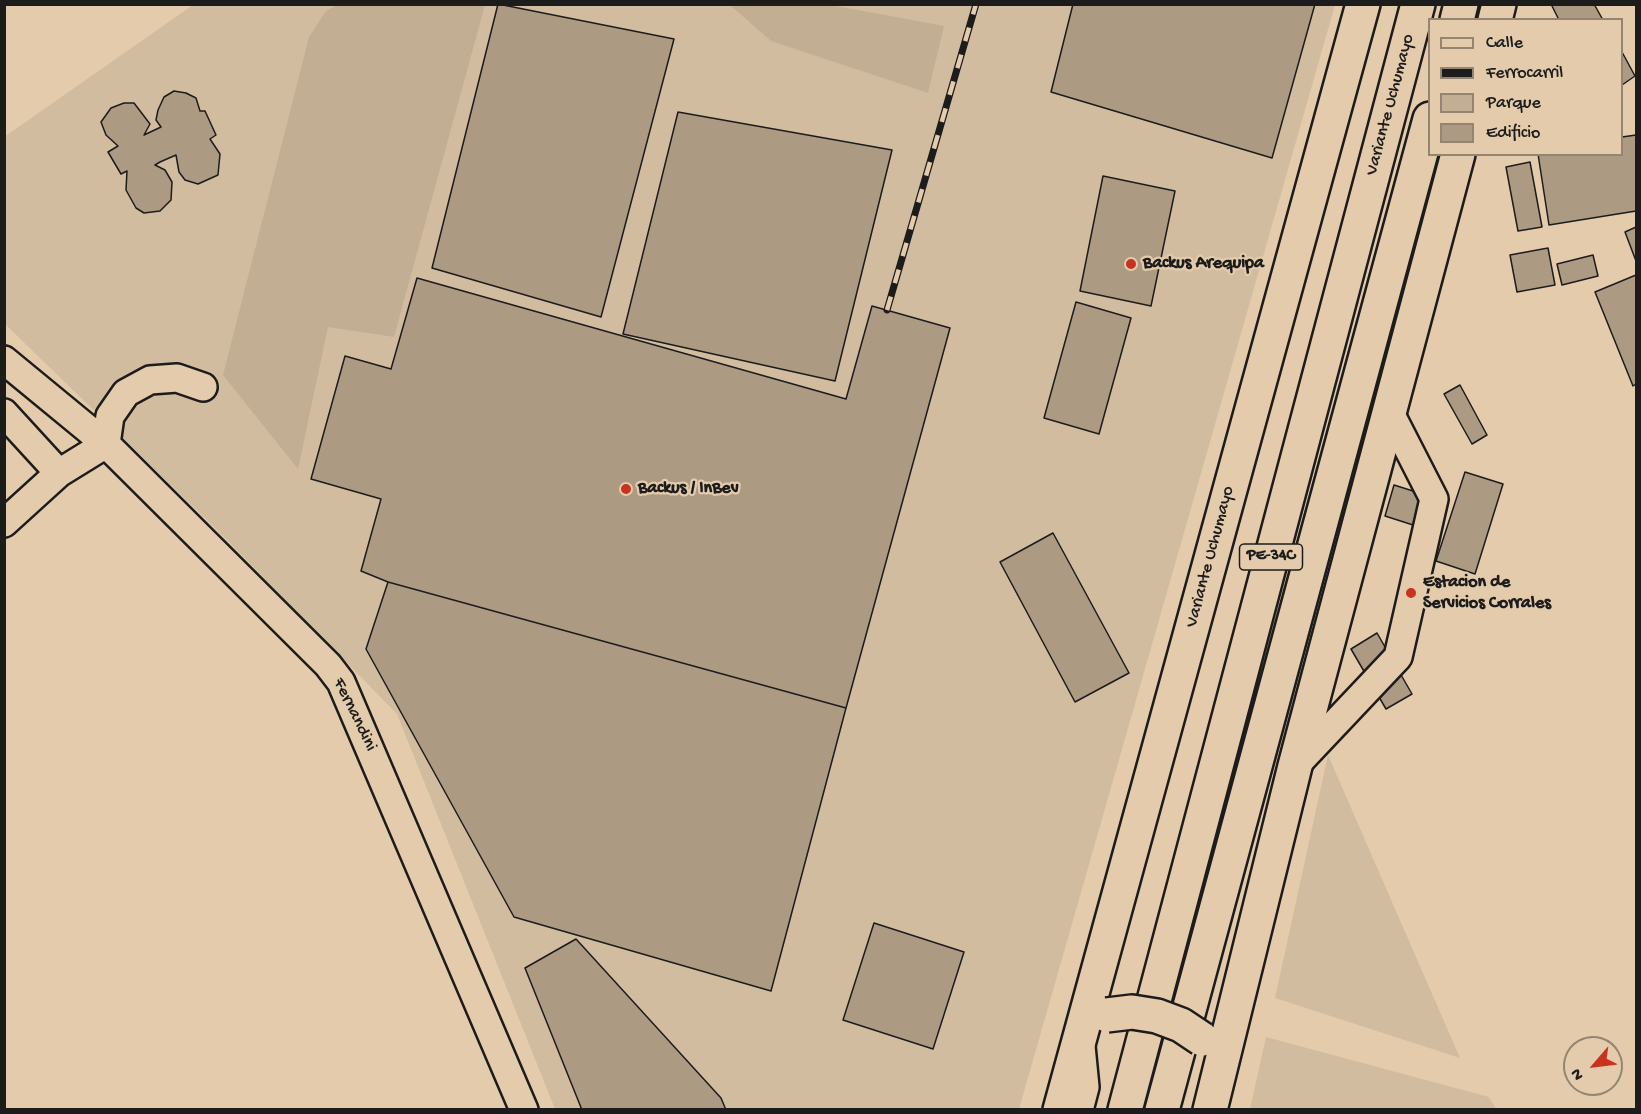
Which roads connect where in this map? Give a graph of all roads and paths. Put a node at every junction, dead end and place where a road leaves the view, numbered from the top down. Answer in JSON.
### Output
{"nodes":[{"id":1,"x":1363,"y":4,"type":"edge"},
{"id":2,"x":1418,"y":4,"type":"edge"},
{"id":3,"x":1428,"y":126,"type":"edge"},
{"id":4,"x":1457,"y":156,"type":"edge"},
{"id":5,"x":4,"y":360,"type":"edge"},
{"id":6,"x":203,"y":387,"type":"dead end"},
{"id":7,"x":1389,"y":411,"type":"junction"},
{"id":8,"x":4,"y":413,"type":"edge"},
{"id":9,"x":106,"y":444,"type":"junction"},
{"id":10,"x":58,"y":473,"type":"junction"},
{"id":11,"x":4,"y":523,"type":"edge"},
{"id":12,"x":1295,"y":766,"type":"junction"},
{"id":13,"x":1079,"y":1033,"type":"junction"},
{"id":14,"x":1219,"y":1068,"type":"junction"},
{"id":15,"x":524,"y":1110,"type":"edge"},
{"id":16,"x":1060,"y":1110,"type":"edge"},
{"id":17,"x":1079,"y":1110,"type":"edge"},
{"id":18,"x":1125,"y":1110,"type":"edge"},
{"id":19,"x":1162,"y":1110,"type":"edge"},
{"id":20,"x":1210,"y":1110,"type":"edge"}],
"edges":[{"from":1,"to":13,"type":"main road","name":"Variante Uchumayo"},
{"from":2,"to":18,"type":"main road","name":"Variante Uchumayo","number":"PE-34C"},
{"from":3,"to":19,"type":"main road","number":"PE-34C"},
{"from":4,"to":7,"type":"main road"},
{"from":5,"to":9,"type":"street","name":"Fernandini"},
{"from":6,"to":9,"type":"street"},
{"from":7,"to":12,"type":"main road"},
{"from":7,"to":12,"type":"street"},
{"from":8,"to":10,"type":"street"},
{"from":9,"to":10,"type":"street"},
{"from":9,"to":15,"type":"street","name":"Fernandini"},
{"from":10,"to":11,"type":"street"},
{"from":12,"to":14,"type":"main road"},
{"from":13,"to":14,"type":"main road","bridge":true},
{"from":13,"to":16,"type":"main road","name":"Variante Uchumayo"},
{"from":13,"to":17,"type":"street"},
{"from":14,"to":20,"type":"main road"}]}
